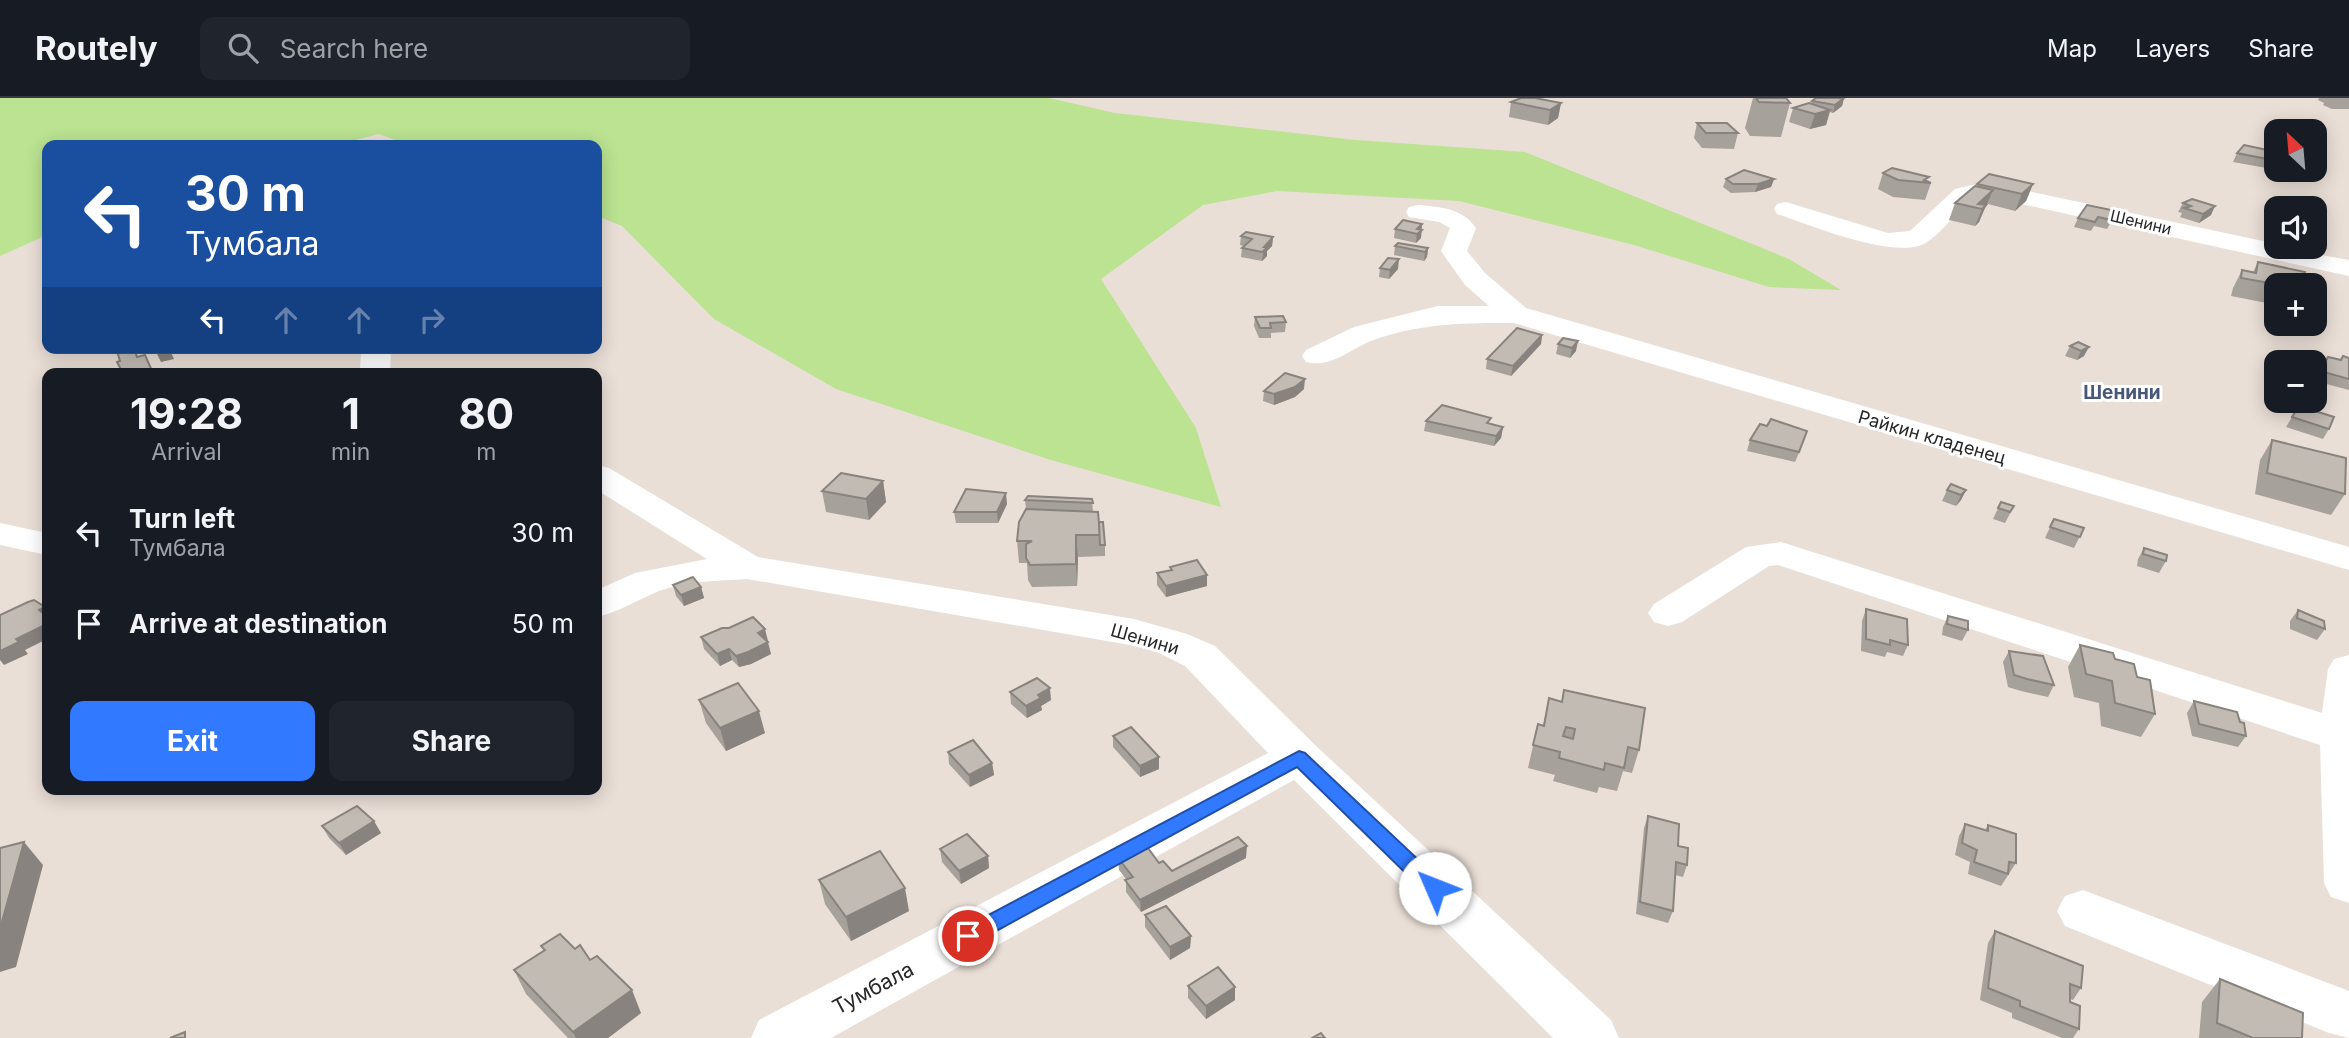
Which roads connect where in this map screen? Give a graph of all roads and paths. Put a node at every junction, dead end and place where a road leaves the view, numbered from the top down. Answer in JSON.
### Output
{"nodes":[{"id":1,"x":1786,"y":209,"type":"dead end"},
{"id":2,"x":1418,"y":212,"type":"dead end"},
{"id":3,"x":2349,"y":268,"type":"edge"},
{"id":4,"x":1516,"y":314,"type":"junction"},
{"id":5,"x":1317,"y":356,"type":"dead end"},
{"id":6,"x":602,"y":478,"type":"edge"},
{"id":7,"x":0,"y":534,"type":"edge"},
{"id":8,"x":42,"y":543,"type":"edge"},
{"id":9,"x":2349,"y":559,"type":"edge"},
{"id":10,"x":747,"y":567,"type":"junction"},
{"id":11,"x":602,"y":603,"type":"edge"},
{"id":12,"x":1668,"y":613,"type":"dead end"},
{"id":13,"x":2349,"y":669,"type":"edge"},
{"id":14,"x":2342,"y":736,"type":"junction"},
{"id":15,"x":1299,"y":757,"type":"junction"},
{"id":16,"x":2348,"y":853,"type":"edge"},
{"id":17,"x":2083,"y":911,"type":"dead end"},
{"id":18,"x":2349,"y":1016,"type":"edge"},
{"id":19,"x":779,"y":1038,"type":"edge"},
{"id":20,"x":1591,"y":1038,"type":"edge"}],
"edges":[{"from":1,"to":3,"type":"street","name":"Шенини"},
{"from":2,"to":4,"type":"street"},
{"from":4,"to":5,"type":"street"},
{"from":4,"to":9,"type":"street","name":"Райкин кладенец"},
{"from":6,"to":10,"type":"street"},
{"from":7,"to":8,"type":"street"},
{"from":10,"to":11,"type":"street","name":"Шенини"},
{"from":10,"to":15,"type":"street","name":"Шенини"},
{"from":12,"to":14,"type":"street"},
{"from":13,"to":14,"type":"street"},
{"from":14,"to":16,"type":"street"},
{"from":15,"to":19,"type":"street","name":"Тумбала"},
{"from":15,"to":20,"type":"street","name":"Шенини"},
{"from":17,"to":18,"type":"street"}]}
